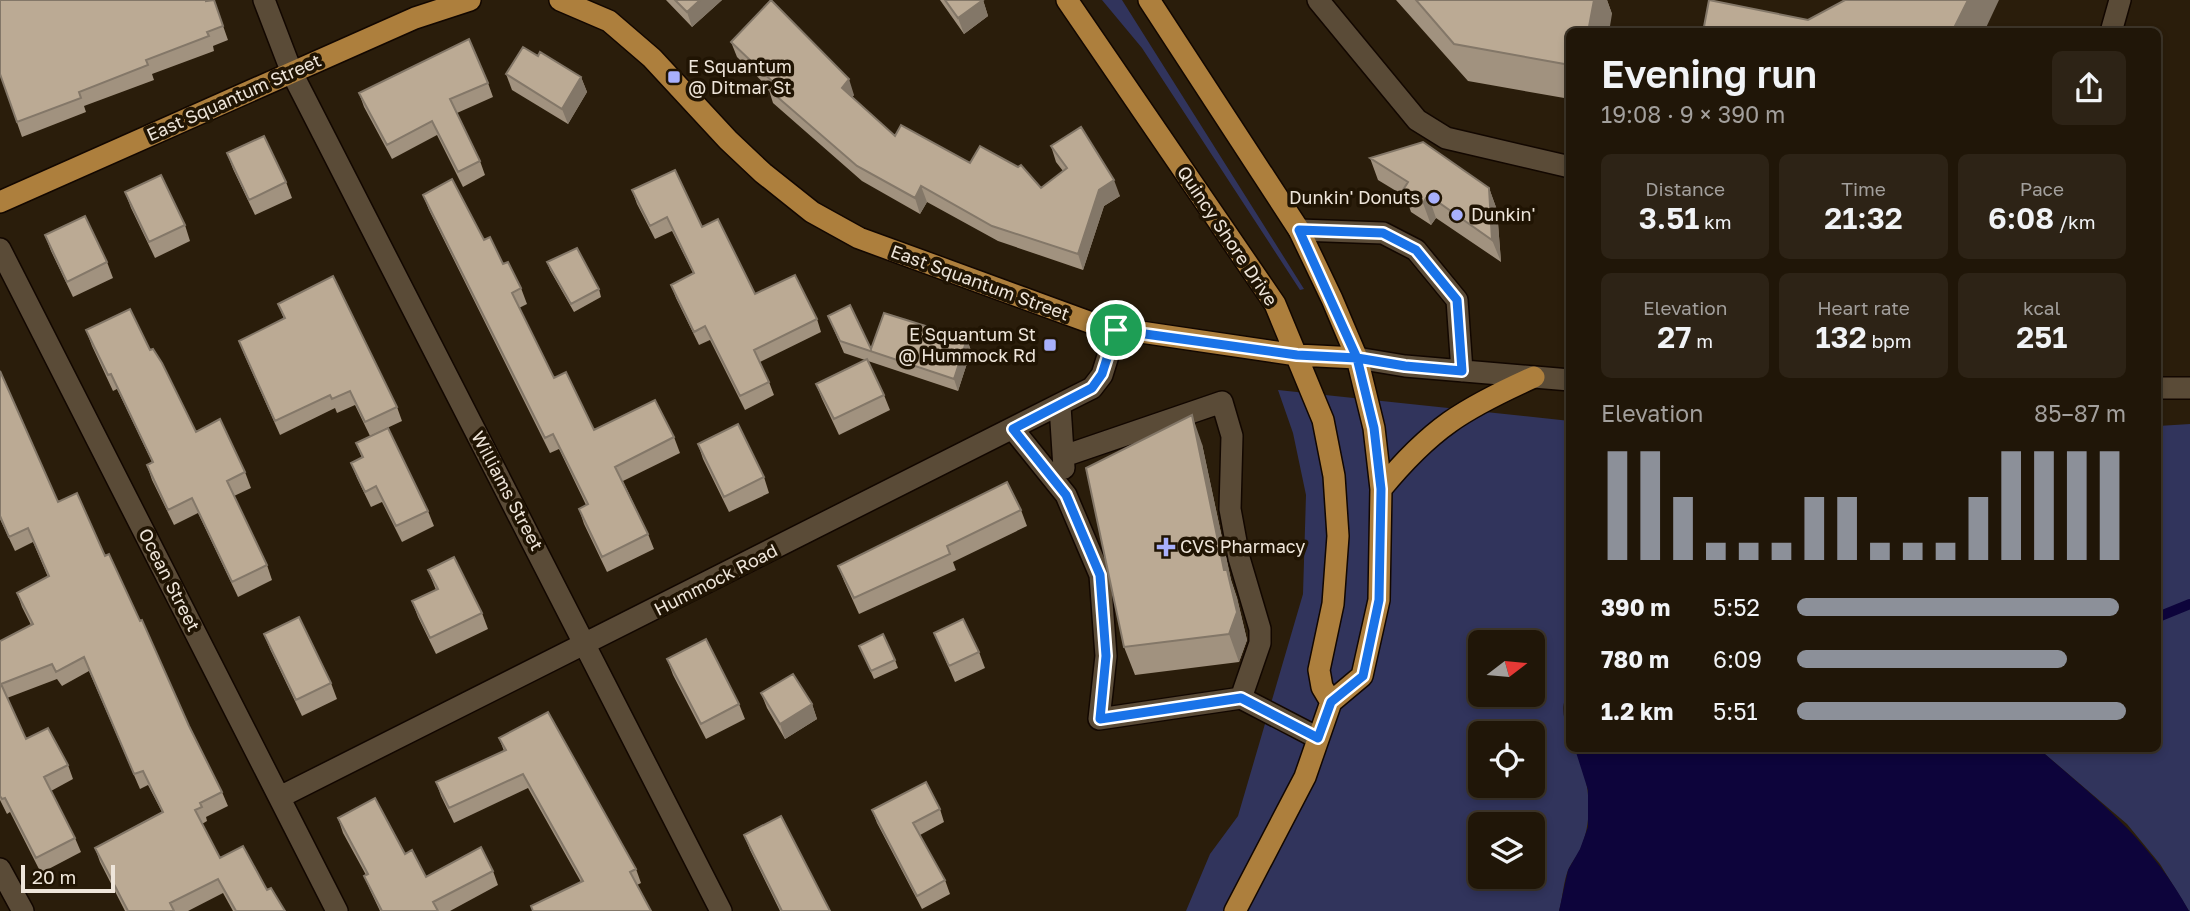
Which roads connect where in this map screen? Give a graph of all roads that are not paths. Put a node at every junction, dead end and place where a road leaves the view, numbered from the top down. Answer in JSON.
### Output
{"nodes":[{"id":1,"x":264,"y":0,"type":"edge"},
{"id":2,"x":470,"y":0,"type":"edge"},
{"id":3,"x":560,"y":0,"type":"edge"},
{"id":4,"x":1067,"y":0,"type":"edge"},
{"id":5,"x":1149,"y":0,"type":"edge"},
{"id":6,"x":1318,"y":0,"type":"edge"},
{"id":7,"x":2120,"y":0,"type":"edge"},
{"id":8,"x":2112,"y":28,"type":"edge"},
{"id":9,"x":292,"y":73,"type":"junction"},
{"id":10,"x":1566,"y":166,"type":"edge"},
{"id":11,"x":0,"y":202,"type":"edge"},
{"id":12,"x":1299,"y":230,"type":"junction"},
{"id":13,"x":0,"y":249,"type":"edge"},
{"id":14,"x":1116,"y":330,"type":"junction"},
{"id":15,"x":1297,"y":355,"type":"junction"},
{"id":16,"x":1357,"y":358,"type":"junction"},
{"id":17,"x":1462,"y":371,"type":"junction"},
{"id":18,"x":1534,"y":377,"type":"junction"},
{"id":19,"x":1566,"y":380,"type":"edge"},
{"id":20,"x":2161,"y":388,"type":"edge"},
{"id":21,"x":2190,"y":388,"type":"edge"},
{"id":22,"x":1060,"y":406,"type":"junction"},
{"id":23,"x":1013,"y":429,"type":"junction"},
{"id":24,"x":1064,"y":456,"type":"junction"},
{"id":25,"x":1381,"y":489,"type":"junction"},
{"id":26,"x":1066,"y":495,"type":"junction"},
{"id":27,"x":587,"y":645,"type":"junction"},
{"id":28,"x":1241,"y":698,"type":"junction"},
{"id":29,"x":1331,"y":702,"type":"junction"},
{"id":30,"x":1318,"y":738,"type":"junction"},
{"id":31,"x":280,"y":797,"type":"junction"},
{"id":32,"x":0,"y":869,"type":"edge"},
{"id":33,"x":23,"y":911,"type":"edge"},
{"id":34,"x":337,"y":911,"type":"edge"},
{"id":35,"x":721,"y":911,"type":"edge"},
{"id":36,"x":1235,"y":911,"type":"edge"}],
"edges":[{"from":1,"to":9,"type":"street","name":"Williams Street"},
{"from":2,"to":9,"type":"main road","name":"East Squantum Street"},
{"from":3,"to":14,"type":"main road","name":"East Squantum Street"},
{"from":4,"to":15,"type":"main road","name":"Quincy Shore Drive"},
{"from":5,"to":12,"type":"main road"},
{"from":6,"to":10,"type":"street"},
{"from":7,"to":8,"type":"street"},
{"from":9,"to":11,"type":"main road","name":"East Squantum Street"},
{"from":9,"to":27,"type":"street","name":"Williams Street"},
{"from":12,"to":16,"type":"main road"},
{"from":12,"to":17,"type":"street"},
{"from":13,"to":31,"type":"street","name":"Ocean Street"},
{"from":14,"to":15,"type":"main road","name":"East Squantum Street"},
{"from":14,"to":22,"type":"street","name":"Hummock Road"},
{"from":15,"to":16,"type":"main road","name":"East Squantum Street"},
{"from":15,"to":29,"type":"main road","name":"Quincy Shore Drive"},
{"from":16,"to":17,"type":"street","name":"East Squantum Street"},
{"from":16,"to":25,"type":"main road"},
{"from":17,"to":18,"type":"street","name":"East Squantum Street"},
{"from":18,"to":19,"type":"street","name":"East Squantum Street"},
{"from":18,"to":25,"type":"main road"},
{"from":20,"to":21,"type":"street"},
{"from":22,"to":23,"type":"street","name":"Hummock Road"},
{"from":22,"to":24,"type":"street"},
{"from":23,"to":26,"type":"street"},
{"from":23,"to":27,"type":"street","name":"Hummock Road"},
{"from":24,"to":26,"type":"street"},
{"from":24,"to":28,"type":"street"},
{"from":25,"to":29,"type":"main road"},
{"from":26,"to":28,"type":"street"},
{"from":27,"to":31,"type":"street","name":"Hummock Road"},
{"from":27,"to":35,"type":"street","name":"Williams Street"},
{"from":28,"to":30,"type":"street"},
{"from":29,"to":30,"type":"main road"},
{"from":30,"to":36,"type":"main road"},
{"from":31,"to":34,"type":"street","name":"Ocean Street"},
{"from":32,"to":33,"type":"street"}]}
